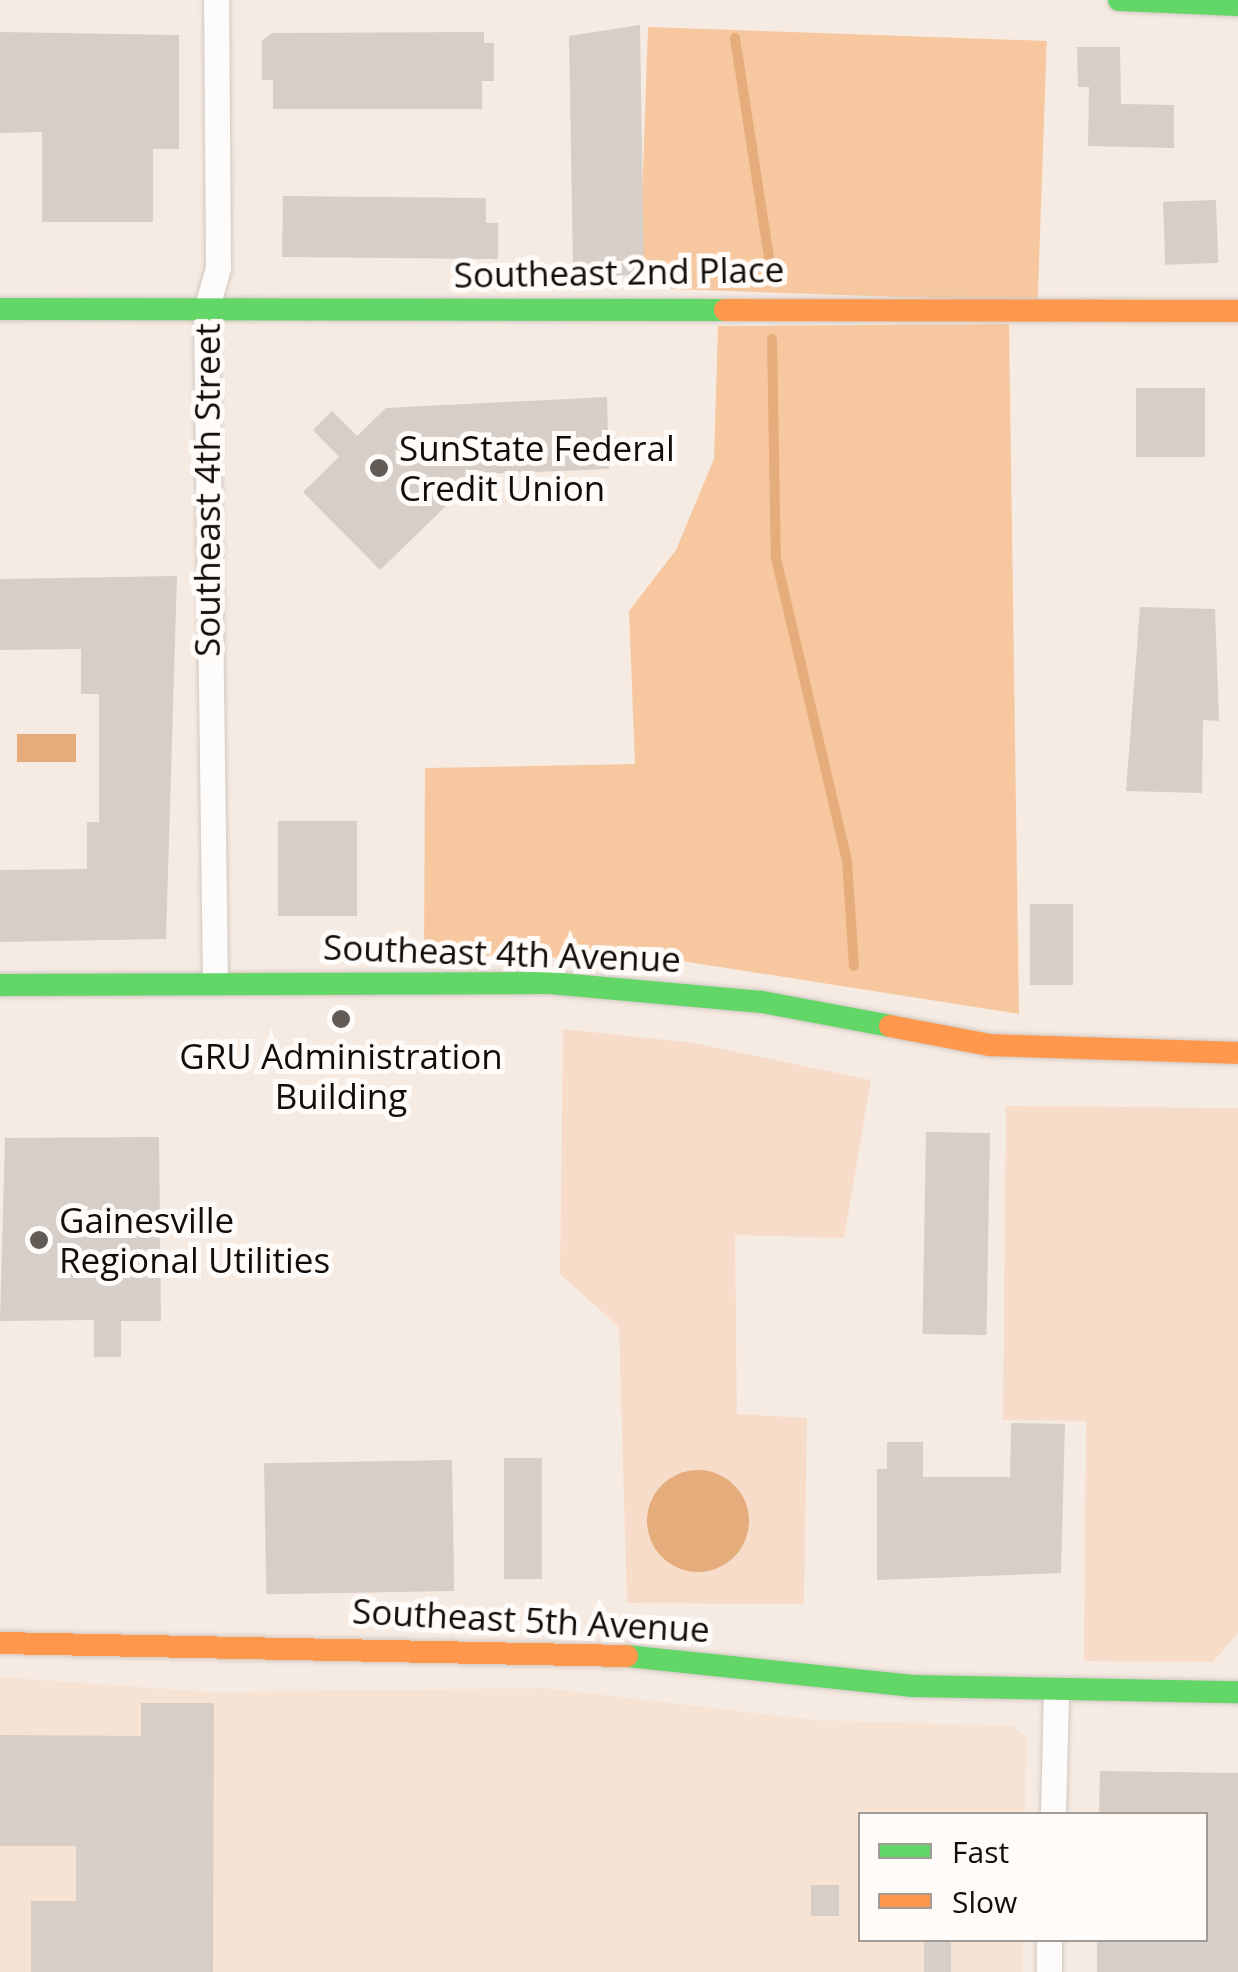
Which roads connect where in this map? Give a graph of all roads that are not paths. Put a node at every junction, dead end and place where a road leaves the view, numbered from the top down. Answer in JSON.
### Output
{"nodes":[{"id":1,"x":216,"y":0,"type":"edge"},
{"id":2,"x":1119,"y":0,"type":"edge"},
{"id":3,"x":1238,"y":5,"type":"edge"},
{"id":4,"x":0,"y":309,"type":"edge"},
{"id":5,"x":206,"y":310,"type":"junction"},
{"id":6,"x":1238,"y":311,"type":"edge"},
{"id":7,"x":215,"y":982,"type":"junction"},
{"id":8,"x":0,"y":985,"type":"edge"},
{"id":9,"x":1238,"y":1054,"type":"edge"},
{"id":10,"x":0,"y":1644,"type":"edge"},
{"id":11,"x":1056,"y":1691,"type":"junction"},
{"id":12,"x":1238,"y":1692,"type":"edge"},
{"id":13,"x":1052,"y":1812,"type":"edge"},
{"id":14,"x":1049,"y":1942,"type":"edge"},
{"id":15,"x":1048,"y":1972,"type":"edge"}],
"edges":[{"from":1,"to":5,"type":"street","name":"Southeast 4th Street"},
{"from":2,"to":3,"type":"street"},
{"from":4,"to":5,"type":"street","name":"Southeast 2nd Place"},
{"from":5,"to":6,"type":"street","name":"Southeast 2nd Place"},
{"from":5,"to":7,"type":"street","name":"Southeast 4th Street"},
{"from":7,"to":8,"type":"street","name":"Southeast 4th Avenue"},
{"from":7,"to":9,"type":"street","name":"Southeast 4th Avenue"},
{"from":10,"to":11,"type":"street","name":"Southeast 5th Avenue"},
{"from":11,"to":12,"type":"street","name":"Southeast 5th Avenue"},
{"from":11,"to":13,"type":"street"},
{"from":14,"to":15,"type":"street"}]}
